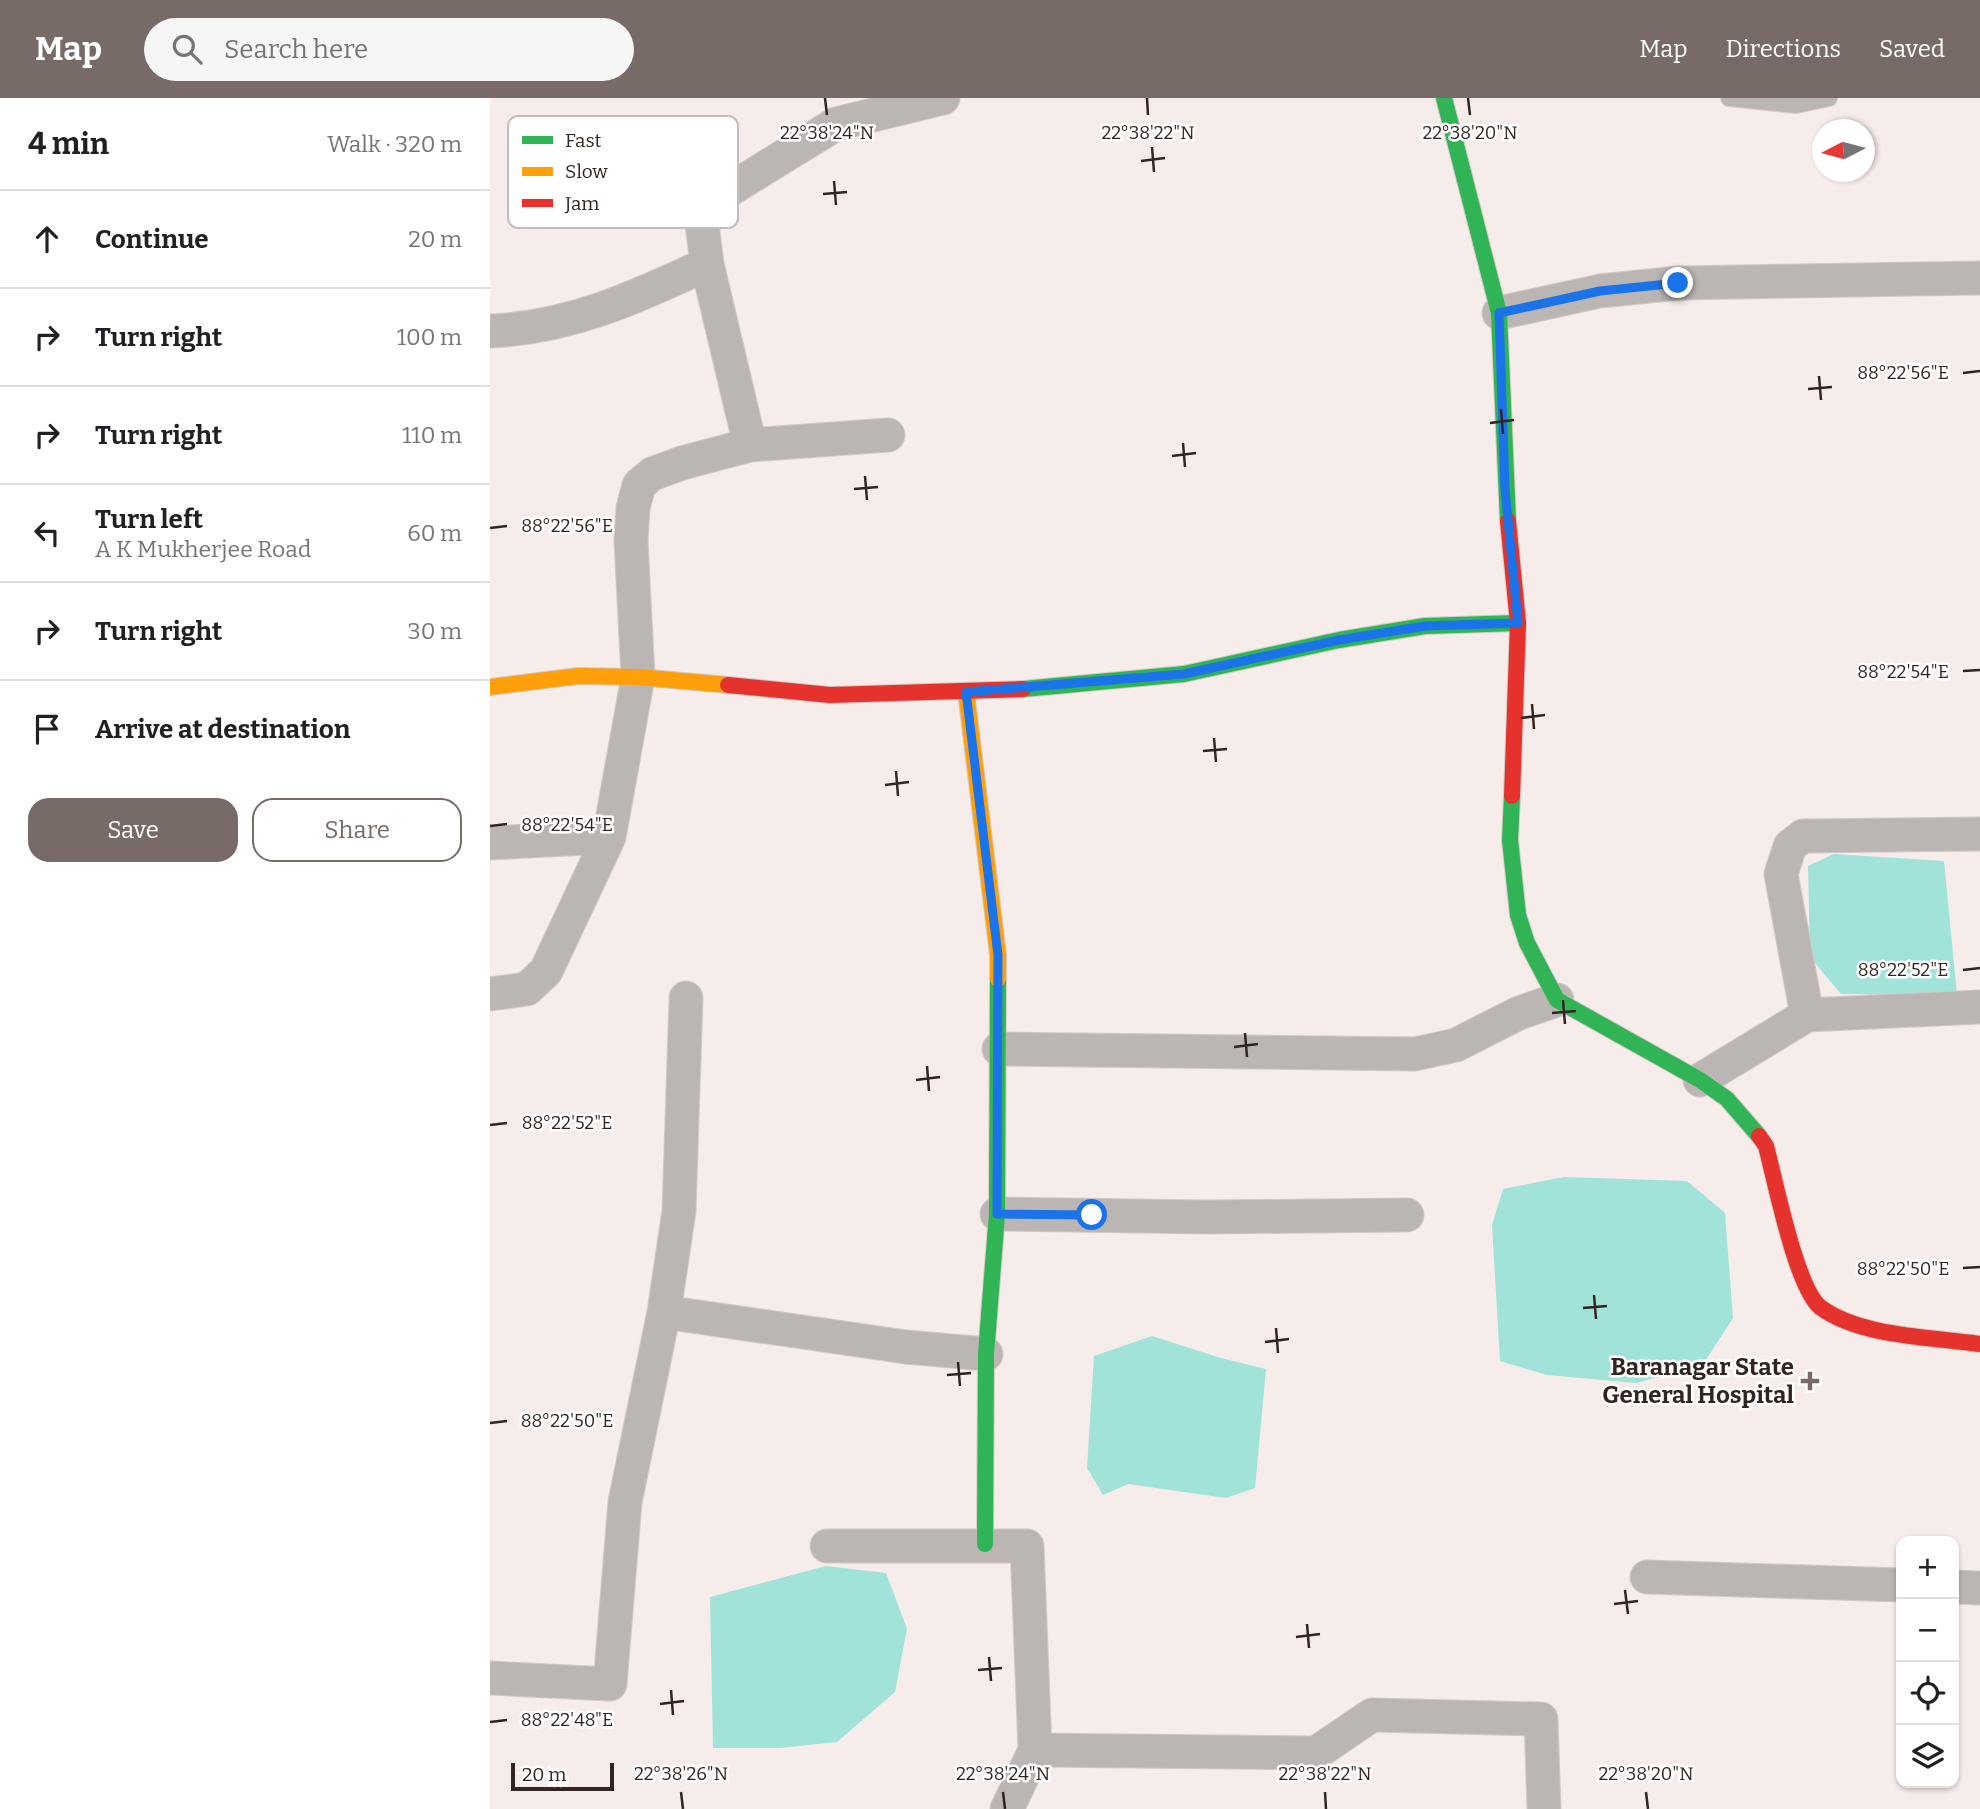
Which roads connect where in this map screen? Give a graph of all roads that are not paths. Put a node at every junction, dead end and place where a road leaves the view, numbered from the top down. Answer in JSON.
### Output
{"nodes":[{"id":1,"x":943,"y":98,"type":"edge"},
{"id":2,"x":1444,"y":98,"type":"edge"},
{"id":3,"x":1729,"y":98,"type":"edge"},
{"id":4,"x":1829,"y":98,"type":"edge"},
{"id":5,"x":832,"y":111,"type":"edge"},
{"id":6,"x":738,"y":180,"type":"edge"},
{"id":7,"x":702,"y":228,"type":"edge"},
{"id":8,"x":707,"y":264,"type":"junction"},
{"id":9,"x":1980,"y":278,"type":"edge"},
{"id":10,"x":1499,"y":313,"type":"junction"},
{"id":11,"x":490,"y":331,"type":"edge"},
{"id":12,"x":888,"y":435,"type":"dead end"},
{"id":13,"x":750,"y":445,"type":"junction"},
{"id":14,"x":1518,"y":623,"type":"junction"},
{"id":15,"x":638,"y":677,"type":"junction"},
{"id":16,"x":490,"y":687,"type":"edge"},
{"id":17,"x":966,"y":692,"type":"junction"},
{"id":18,"x":1980,"y":834,"type":"edge"},
{"id":19,"x":609,"y":837,"type":"junction"},
{"id":20,"x":490,"y":843,"type":"edge"},
{"id":21,"x":490,"y":994,"type":"edge"},
{"id":22,"x":686,"y":998,"type":"dead end"},
{"id":23,"x":1557,"y":1000,"type":"junction"},
{"id":24,"x":1980,"y":1007,"type":"edge"},
{"id":25,"x":1807,"y":1015,"type":"junction"},
{"id":26,"x":999,"y":1049,"type":"junction"},
{"id":27,"x":1700,"y":1080,"type":"junction"},
{"id":28,"x":997,"y":1214,"type":"junction"},
{"id":29,"x":1407,"y":1215,"type":"dead end"},
{"id":30,"x":664,"y":1312,"type":"junction"},
{"id":31,"x":1980,"y":1343,"type":"edge"},
{"id":32,"x":986,"y":1354,"type":"junction"},
{"id":33,"x":985,"y":1544,"type":"junction"},
{"id":34,"x":827,"y":1546,"type":"dead end"},
{"id":35,"x":1647,"y":1577,"type":"dead end"},
{"id":36,"x":1896,"y":1585,"type":"edge"},
{"id":37,"x":1959,"y":1587,"type":"edge"},
{"id":38,"x":1980,"y":1588,"type":"edge"},
{"id":39,"x":490,"y":1678,"type":"edge"},
{"id":40,"x":1035,"y":1750,"type":"junction"},
{"id":41,"x":1007,"y":1809,"type":"edge"},
{"id":42,"x":1544,"y":1809,"type":"edge"}],
"edges":[{"from":1,"to":5,"type":"street"},
{"from":2,"to":10,"type":"street"},
{"from":3,"to":4,"type":"lane"},
{"from":5,"to":6,"type":"street"},
{"from":7,"to":8,"type":"street"},
{"from":8,"to":11,"type":"street"},
{"from":8,"to":13,"type":"street"},
{"from":9,"to":10,"type":"street"},
{"from":10,"to":14,"type":"street"},
{"from":12,"to":13,"type":"street"},
{"from":13,"to":15,"type":"street"},
{"from":14,"to":17,"type":"street"},
{"from":14,"to":23,"type":"street"},
{"from":15,"to":16,"type":"street"},
{"from":15,"to":17,"type":"street"},
{"from":15,"to":19,"type":"street"},
{"from":17,"to":26,"type":"street"},
{"from":18,"to":25,"type":"street"},
{"from":19,"to":20,"type":"street"},
{"from":19,"to":21,"type":"street"},
{"from":22,"to":30,"type":"street"},
{"from":23,"to":26,"type":"street"},
{"from":23,"to":27,"type":"street"},
{"from":24,"to":25,"type":"street"},
{"from":25,"to":27,"type":"street"},
{"from":26,"to":28,"type":"street"},
{"from":27,"to":31,"type":"street"},
{"from":28,"to":29,"type":"street"},
{"from":28,"to":32,"type":"street"},
{"from":30,"to":32,"type":"street"},
{"from":30,"to":39,"type":"street"},
{"from":32,"to":33,"type":"street"},
{"from":33,"to":34,"type":"street"},
{"from":33,"to":40,"type":"street"},
{"from":35,"to":36,"type":"street"},
{"from":37,"to":38,"type":"street"},
{"from":40,"to":41,"type":"street"},
{"from":40,"to":42,"type":"street"}]}
